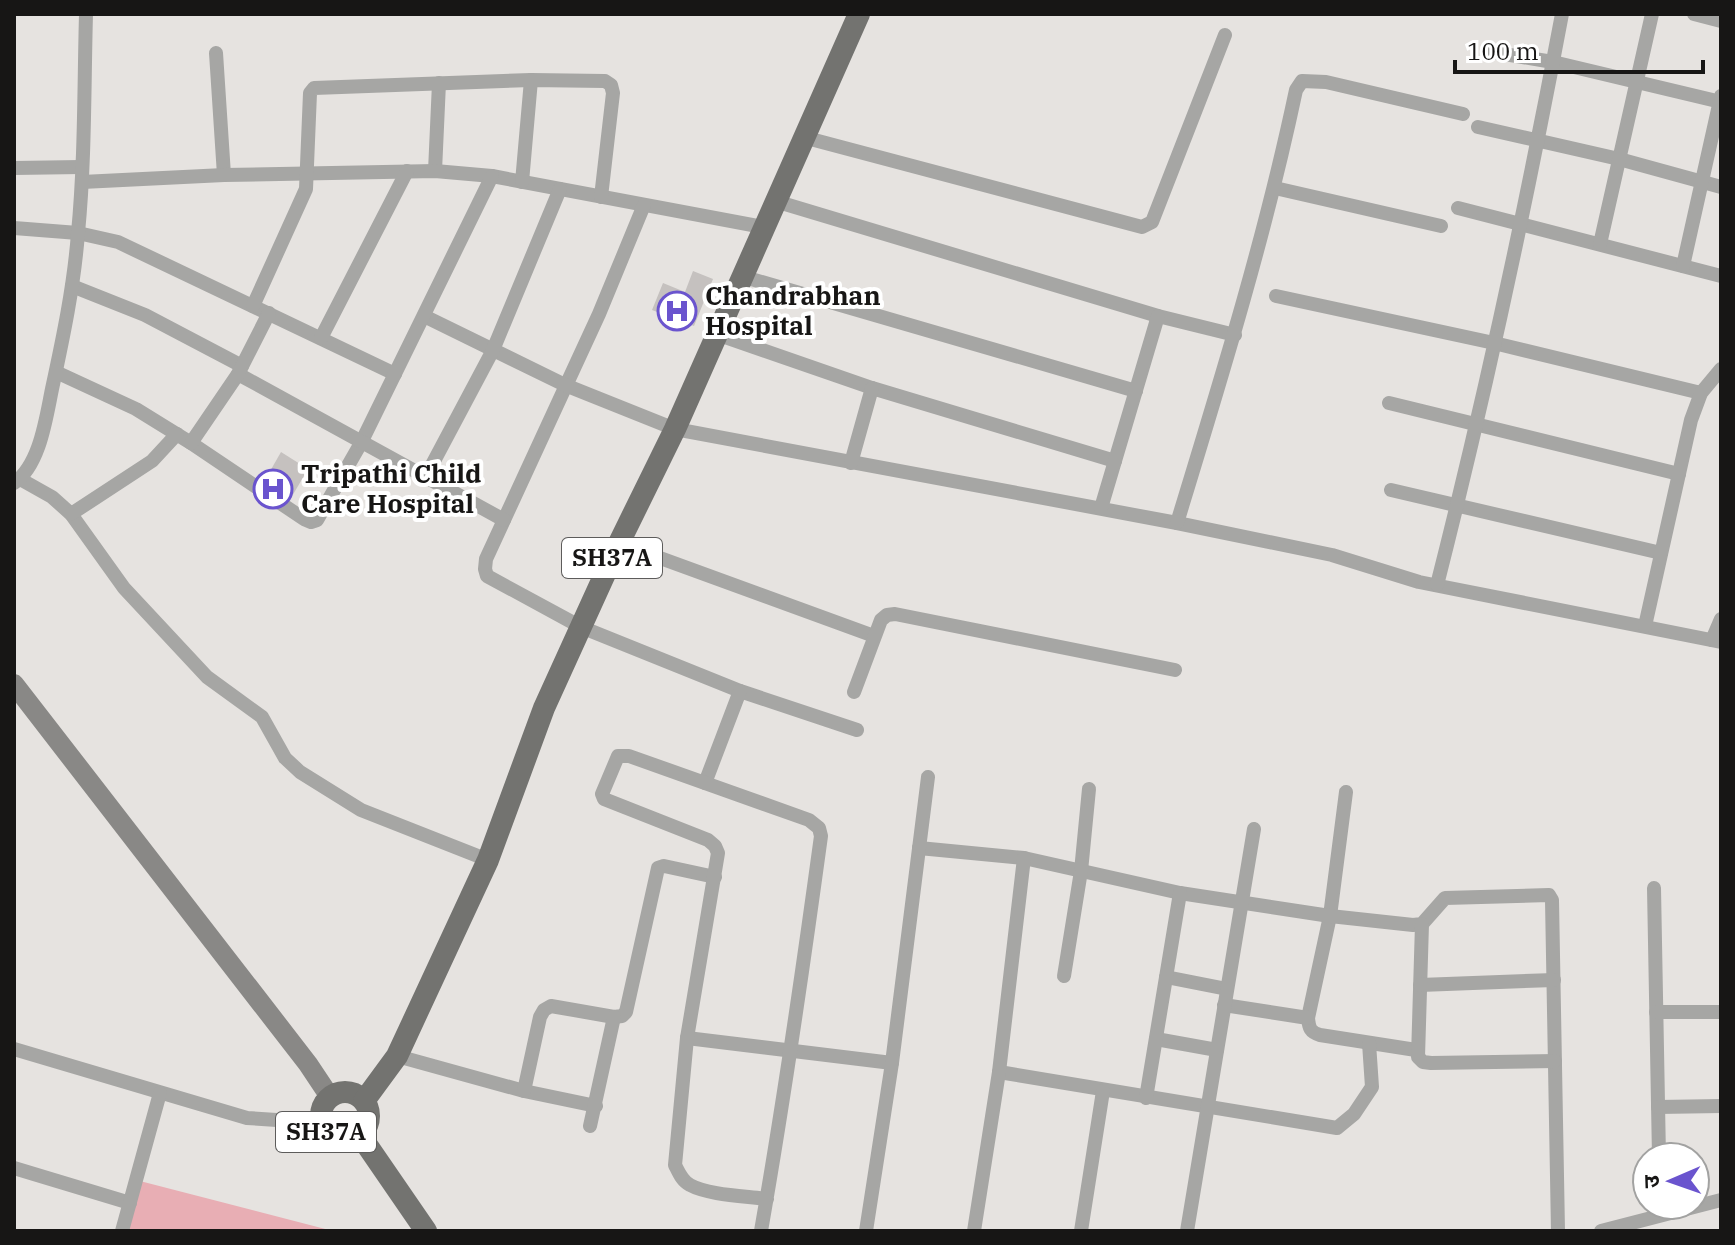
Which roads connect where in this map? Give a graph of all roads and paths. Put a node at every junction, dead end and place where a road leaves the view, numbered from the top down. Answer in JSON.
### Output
{"nodes":[{"id":1,"x":86,"y":14,"type":"edge"},
{"id":2,"x":859,"y":14,"type":"edge"},
{"id":3,"x":1562,"y":14,"type":"edge"},
{"id":4,"x":1652,"y":14,"type":"edge"},
{"id":5,"x":1694,"y":14,"type":"edge"},
{"id":6,"x":1721,"y":21,"type":"edge"},
{"id":7,"x":1225,"y":35,"type":"dead end"},
{"id":8,"x":1492,"y":52,"type":"dead end"},
{"id":9,"x":216,"y":53,"type":"dead end"},
{"id":10,"x":1553,"y":62,"type":"junction"},
{"id":11,"x":531,"y":80,"type":"junction"},
{"id":12,"x":1637,"y":81,"type":"junction"},
{"id":13,"x":439,"y":83,"type":"junction"},
{"id":14,"x":1721,"y":100,"type":"edge"},
{"id":15,"x":1463,"y":114,"type":"dead end"},
{"id":16,"x":1478,"y":127,"type":"dead end"},
{"id":17,"x":803,"y":137,"type":"junction"},
{"id":18,"x":1538,"y":140,"type":"junction"},
{"id":19,"x":1619,"y":159,"type":"junction"},
{"id":20,"x":14,"y":168,"type":"edge"},
{"id":21,"x":407,"y":171,"type":"junction"},
{"id":22,"x":435,"y":171,"type":"junction"},
{"id":23,"x":309,"y":173,"type":"junction"},
{"id":24,"x":82,"y":174,"type":"junction"},
{"id":25,"x":224,"y":175,"type":"junction"},
{"id":26,"x":492,"y":176,"type":"junction"},
{"id":27,"x":1702,"y":181,"type":"junction"},
{"id":28,"x":522,"y":182,"type":"junction"},
{"id":29,"x":1721,"y":187,"type":"edge"},
{"id":30,"x":1275,"y":188,"type":"junction"},
{"id":31,"x":560,"y":189,"type":"junction"},
{"id":32,"x":601,"y":197,"type":"junction"},
{"id":33,"x":775,"y":201,"type":"junction"},
{"id":34,"x":644,"y":205,"type":"junction"},
{"id":35,"x":1458,"y":208,"type":"dead end"},
{"id":36,"x":1519,"y":223,"type":"junction"},
{"id":37,"x":1441,"y":226,"type":"dead end"},
{"id":38,"x":763,"y":227,"type":"junction"},
{"id":39,"x":14,"y":228,"type":"edge"},
{"id":40,"x":78,"y":233,"type":"junction"},
{"id":41,"x":1600,"y":244,"type":"junction"},
{"id":42,"x":1683,"y":266,"type":"junction"},
{"id":43,"x":741,"y":276,"type":"junction"},
{"id":44,"x":1721,"y":276,"type":"edge"},
{"id":45,"x":72,"y":286,"type":"junction"},
{"id":46,"x":1276,"y":296,"type":"dead end"},
{"id":47,"x":253,"y":306,"type":"junction"},
{"id":48,"x":269,"y":313,"type":"junction"},
{"id":49,"x":424,"y":316,"type":"junction"},
{"id":50,"x":1158,"y":316,"type":"junction"},
{"id":51,"x":716,"y":334,"type":"junction"},
{"id":52,"x":1235,"y":335,"type":"junction"},
{"id":53,"x":321,"y":338,"type":"junction"},
{"id":54,"x":1494,"y":343,"type":"junction"},
{"id":55,"x":493,"y":350,"type":"junction"},
{"id":56,"x":1721,"y":369,"type":"edge"},
{"id":57,"x":240,"y":370,"type":"junction"},
{"id":58,"x":56,"y":372,"type":"junction"},
{"id":59,"x":395,"y":374,"type":"junction"},
{"id":60,"x":565,"y":385,"type":"junction"},
{"id":61,"x":872,"y":388,"type":"junction"},
{"id":62,"x":1136,"y":391,"type":"junction"},
{"id":63,"x":1701,"y":393,"type":"junction"},
{"id":64,"x":1389,"y":403,"type":"dead end"},
{"id":65,"x":1476,"y":425,"type":"junction"},
{"id":66,"x":675,"y":429,"type":"junction"},
{"id":67,"x":177,"y":434,"type":"junction"},
{"id":68,"x":191,"y":443,"type":"junction"},
{"id":69,"x":361,"y":443,"type":"junction"},
{"id":70,"x":1115,"y":461,"type":"junction"},
{"id":71,"x":851,"y":463,"type":"junction"},
{"id":72,"x":1679,"y":474,"type":"junction"},
{"id":73,"x":425,"y":478,"type":"junction"},
{"id":74,"x":17,"y":481,"type":"edge"},
{"id":75,"x":1391,"y":490,"type":"dead end"},
{"id":76,"x":1457,"y":505,"type":"junction"},
{"id":77,"x":1101,"y":508,"type":"junction"},
{"id":78,"x":71,"y":514,"type":"junction"},
{"id":79,"x":504,"y":520,"type":"junction"},
{"id":80,"x":1177,"y":523,"type":"junction"},
{"id":81,"x":619,"y":543,"type":"junction"},
{"id":82,"x":1661,"y":553,"type":"junction"},
{"id":83,"x":1437,"y":585,"type":"junction"},
{"id":84,"x":1721,"y":619,"type":"edge"},
{"id":85,"x":1645,"y":626,"type":"junction"},
{"id":86,"x":581,"y":627,"type":"junction"},
{"id":87,"x":874,"y":636,"type":"junction"},
{"id":88,"x":1717,"y":641,"type":"edge"},
{"id":89,"x":1175,"y":670,"type":"dead end"},
{"id":90,"x":14,"y":684,"type":"edge"},
{"id":91,"x":740,"y":691,"type":"junction"},
{"id":92,"x":854,"y":692,"type":"dead end"},
{"id":93,"x":857,"y":730,"type":"dead end"},
{"id":94,"x":928,"y":777,"type":"dead end"},
{"id":95,"x":705,"y":783,"type":"junction"},
{"id":96,"x":1089,"y":789,"type":"dead end"},
{"id":97,"x":1346,"y":792,"type":"dead end"},
{"id":98,"x":1254,"y":829,"type":"dead end"},
{"id":99,"x":919,"y":848,"type":"junction"},
{"id":100,"x":1024,"y":858,"type":"junction"},
{"id":101,"x":488,"y":860,"type":"junction"},
{"id":102,"x":1081,"y":871,"type":"junction"},
{"id":103,"x":715,"y":877,"type":"junction"},
{"id":104,"x":1654,"y":888,"type":"dead end"},
{"id":105,"x":1180,"y":893,"type":"junction"},
{"id":106,"x":1241,"y":902,"type":"junction"},
{"id":107,"x":1330,"y":916,"type":"junction"},
{"id":108,"x":1422,"y":924,"type":"junction"},
{"id":109,"x":1064,"y":976,"type":"dead end"},
{"id":110,"x":1166,"y":977,"type":"junction"},
{"id":111,"x":1554,"y":980,"type":"junction"},
{"id":112,"x":1420,"y":985,"type":"junction"},
{"id":113,"x":1227,"y":989,"type":"junction"},
{"id":114,"x":1224,"y":1005,"type":"junction"},
{"id":115,"x":1656,"y":1012,"type":"junction"},
{"id":116,"x":1721,"y":1012,"type":"edge"},
{"id":117,"x":614,"y":1017,"type":"junction"},
{"id":118,"x":1308,"y":1018,"type":"junction"},
{"id":119,"x":687,"y":1038,"type":"junction"},
{"id":120,"x":1156,"y":1039,"type":"junction"},
{"id":121,"x":1369,"y":1043,"type":"junction"},
{"id":122,"x":14,"y":1049,"type":"edge"},
{"id":123,"x":789,"y":1050,"type":"junction"},
{"id":124,"x":1217,"y":1050,"type":"junction"},
{"id":125,"x":1416,"y":1050,"type":"junction"},
{"id":126,"x":397,"y":1056,"type":"junction"},
{"id":127,"x":1555,"y":1061,"type":"junction"},
{"id":128,"x":892,"y":1063,"type":"junction"},
{"id":129,"x":999,"y":1072,"type":"junction"},
{"id":130,"x":524,"y":1091,"type":"junction"},
{"id":131,"x":1103,"y":1091,"type":"junction"},
{"id":132,"x":160,"y":1093,"type":"junction"},
{"id":133,"x":330,"y":1097,"type":"junction"},
{"id":134,"x":1146,"y":1098,"type":"junction"},
{"id":135,"x":364,"y":1101,"type":"junction"},
{"id":136,"x":596,"y":1106,"type":"junction"},
{"id":137,"x":1721,"y":1106,"type":"edge"},
{"id":138,"x":1658,"y":1107,"type":"junction"},
{"id":139,"x":1207,"y":1108,"type":"junction"},
{"id":140,"x":322,"y":1123,"type":"junction"},
{"id":141,"x":590,"y":1126,"type":"dead end"},
{"id":142,"x":360,"y":1135,"type":"junction"},
{"id":143,"x":1659,"y":1141,"type":"edge"},
{"id":144,"x":14,"y":1168,"type":"edge"},
{"id":145,"x":767,"y":1199,"type":"junction"},
{"id":146,"x":130,"y":1203,"type":"junction"},
{"id":147,"x":1639,"y":1227,"type":"edge"},
{"id":148,"x":122,"y":1231,"type":"edge"},
{"id":149,"x":426,"y":1231,"type":"edge"},
{"id":150,"x":761,"y":1231,"type":"edge"},
{"id":151,"x":866,"y":1231,"type":"edge"},
{"id":152,"x":974,"y":1231,"type":"edge"},
{"id":153,"x":1081,"y":1231,"type":"edge"},
{"id":154,"x":1187,"y":1231,"type":"edge"},
{"id":155,"x":1558,"y":1231,"type":"edge"},
{"id":156,"x":1601,"y":1231,"type":"edge"}],
"edges":[{"from":1,"to":24,"type":"street"},
{"from":2,"to":17,"type":"main road","number":"SH37A"},
{"from":3,"to":10,"type":"street"},
{"from":4,"to":12,"type":"street"},
{"from":5,"to":6,"type":"street"},
{"from":7,"to":17,"type":"street"},
{"from":8,"to":10,"type":"street"},
{"from":9,"to":25,"type":"street"},
{"from":10,"to":12,"type":"street"},
{"from":10,"to":18,"type":"street"},
{"from":11,"to":13,"type":"street"},
{"from":11,"to":28,"type":"street"},
{"from":11,"to":32,"type":"street"},
{"from":12,"to":14,"type":"street"},
{"from":12,"to":19,"type":"street"},
{"from":13,"to":22,"type":"street"},
{"from":13,"to":23,"type":"street"},
{"from":14,"to":27,"type":"street"},
{"from":15,"to":30,"type":"street"},
{"from":16,"to":18,"type":"street"},
{"from":17,"to":33,"type":"main road","number":"SH37A"},
{"from":18,"to":19,"type":"street"},
{"from":18,"to":36,"type":"street"},
{"from":19,"to":27,"type":"street"},
{"from":19,"to":41,"type":"street"},
{"from":20,"to":24,"type":"street"},
{"from":21,"to":22,"type":"street"},
{"from":21,"to":23,"type":"street"},
{"from":21,"to":53,"type":"street"},
{"from":22,"to":26,"type":"street"},
{"from":23,"to":25,"type":"street"},
{"from":23,"to":47,"type":"street"},
{"from":24,"to":25,"type":"street"},
{"from":24,"to":40,"type":"street"},
{"from":26,"to":28,"type":"street"},
{"from":26,"to":49,"type":"street"},
{"from":27,"to":29,"type":"street"},
{"from":27,"to":42,"type":"street"},
{"from":28,"to":31,"type":"street"},
{"from":30,"to":37,"type":"street"},
{"from":30,"to":52,"type":"street"},
{"from":31,"to":32,"type":"street"},
{"from":31,"to":55,"type":"street"},
{"from":32,"to":34,"type":"street"},
{"from":33,"to":38,"type":"main road","number":"SH37A"},
{"from":33,"to":50,"type":"street"},
{"from":34,"to":38,"type":"street"},
{"from":34,"to":60,"type":"street"},
{"from":35,"to":36,"type":"street"},
{"from":36,"to":41,"type":"street"},
{"from":36,"to":54,"type":"street"},
{"from":38,"to":43,"type":"main road","number":"SH37A"},
{"from":39,"to":40,"type":"street"},
{"from":40,"to":45,"type":"street"},
{"from":40,"to":47,"type":"street"},
{"from":41,"to":42,"type":"street"},
{"from":42,"to":44,"type":"street"},
{"from":43,"to":51,"type":"main road","number":"SH37A"},
{"from":43,"to":62,"type":"street"},
{"from":45,"to":57,"type":"street"},
{"from":45,"to":58,"type":"street"},
{"from":46,"to":54,"type":"street"},
{"from":47,"to":48,"type":"street"},
{"from":48,"to":53,"type":"street"},
{"from":48,"to":57,"type":"street"},
{"from":49,"to":55,"type":"street"},
{"from":49,"to":59,"type":"street"},
{"from":50,"to":52,"type":"street"},
{"from":50,"to":62,"type":"street"},
{"from":51,"to":61,"type":"street"},
{"from":51,"to":66,"type":"main road","number":"SH37A"},
{"from":52,"to":80,"type":"street"},
{"from":53,"to":59,"type":"street"},
{"from":54,"to":63,"type":"street"},
{"from":54,"to":65,"type":"street"},
{"from":55,"to":60,"type":"street"},
{"from":55,"to":73,"type":"street"},
{"from":56,"to":63,"type":"street"},
{"from":57,"to":68,"type":"street"},
{"from":57,"to":69,"type":"street"},
{"from":58,"to":67,"type":"street"},
{"from":58,"to":74,"type":"street"},
{"from":59,"to":69,"type":"street"},
{"from":60,"to":66,"type":"street"},
{"from":60,"to":79,"type":"street"},
{"from":61,"to":70,"type":"street"},
{"from":61,"to":71,"type":"street"},
{"from":62,"to":70,"type":"street"},
{"from":63,"to":72,"type":"street"},
{"from":64,"to":65,"type":"street"},
{"from":65,"to":72,"type":"street"},
{"from":65,"to":76,"type":"street"},
{"from":66,"to":71,"type":"street"},
{"from":66,"to":81,"type":"main road","number":"SH37A"},
{"from":67,"to":68,"type":"street"},
{"from":67,"to":78,"type":"street"},
{"from":68,"to":69,"type":"street"},
{"from":69,"to":73,"type":"street"},
{"from":70,"to":77,"type":"street"},
{"from":71,"to":77,"type":"street"},
{"from":72,"to":82,"type":"street"},
{"from":73,"to":79,"type":"street"},
{"from":74,"to":78,"type":"street"},
{"from":75,"to":76,"type":"street"},
{"from":76,"to":82,"type":"street"},
{"from":76,"to":83,"type":"street"},
{"from":77,"to":80,"type":"street"},
{"from":78,"to":101,"type":"street"},
{"from":79,"to":86,"type":"street"},
{"from":80,"to":83,"type":"street"},
{"from":81,"to":86,"type":"main road","number":"SH37A"},
{"from":81,"to":87,"type":"street"},
{"from":82,"to":85,"type":"street"},
{"from":83,"to":85,"type":"street"},
{"from":84,"to":88,"type":"street"},
{"from":85,"to":88,"type":"street"},
{"from":86,"to":91,"type":"street"},
{"from":86,"to":101,"type":"main road","number":"SH37A"},
{"from":87,"to":89,"type":"street"},
{"from":87,"to":92,"type":"street"},
{"from":90,"to":133,"type":"main road"},
{"from":91,"to":93,"type":"street"},
{"from":91,"to":95,"type":"street"},
{"from":94,"to":99,"type":"street"},
{"from":95,"to":103,"type":"street"},
{"from":95,"to":123,"type":"street"},
{"from":96,"to":102,"type":"street"},
{"from":97,"to":107,"type":"street"},
{"from":98,"to":106,"type":"street"},
{"from":99,"to":100,"type":"street"},
{"from":99,"to":128,"type":"street"},
{"from":100,"to":102,"type":"street"},
{"from":100,"to":129,"type":"street"},
{"from":101,"to":126,"type":"main road","number":"SH37A"},
{"from":102,"to":105,"type":"street"},
{"from":102,"to":109,"type":"street"},
{"from":103,"to":117,"type":"street"},
{"from":103,"to":119,"type":"street"},
{"from":104,"to":115,"type":"street"},
{"from":105,"to":106,"type":"street"},
{"from":105,"to":110,"type":"street"},
{"from":106,"to":107,"type":"street"},
{"from":106,"to":113,"type":"street"},
{"from":107,"to":108,"type":"street"},
{"from":107,"to":118,"type":"street"},
{"from":108,"to":111,"type":"street"},
{"from":108,"to":112,"type":"street"},
{"from":110,"to":113,"type":"street"},
{"from":110,"to":120,"type":"street"},
{"from":111,"to":112,"type":"street"},
{"from":111,"to":127,"type":"street"},
{"from":112,"to":125,"type":"street"},
{"from":113,"to":114,"type":"street"},
{"from":114,"to":118,"type":"street"},
{"from":114,"to":124,"type":"street"},
{"from":115,"to":116,"type":"street"},
{"from":115,"to":138,"type":"street"},
{"from":117,"to":130,"type":"street"},
{"from":117,"to":136,"type":"street"},
{"from":118,"to":121,"type":"street"},
{"from":119,"to":123,"type":"street"},
{"from":119,"to":145,"type":"street"},
{"from":120,"to":124,"type":"street"},
{"from":120,"to":134,"type":"street"},
{"from":121,"to":125,"type":"street"},
{"from":121,"to":139,"type":"street"},
{"from":122,"to":132,"type":"street"},
{"from":123,"to":128,"type":"street"},
{"from":123,"to":145,"type":"street"},
{"from":124,"to":139,"type":"street"},
{"from":125,"to":127,"type":"street"},
{"from":126,"to":130,"type":"street"},
{"from":126,"to":135,"type":"main road","number":"SH37A"},
{"from":127,"to":155,"type":"street"},
{"from":128,"to":151,"type":"street"},
{"from":129,"to":131,"type":"street"},
{"from":129,"to":152,"type":"street"},
{"from":130,"to":136,"type":"street"},
{"from":131,"to":134,"type":"street"},
{"from":131,"to":153,"type":"street"},
{"from":132,"to":140,"type":"street"},
{"from":132,"to":146,"type":"street"},
{"from":133,"to":135,"type":"main road","number":"SH37A"},
{"from":133,"to":140,"type":"main road","number":"SH37A"},
{"from":134,"to":139,"type":"street"},
{"from":135,"to":142,"type":"main road","number":"SH37A"},
{"from":136,"to":141,"type":"street"},
{"from":137,"to":138,"type":"street"},
{"from":138,"to":143,"type":"street"},
{"from":139,"to":154,"type":"street"},
{"from":140,"to":142,"type":"main road","number":"SH37A"},
{"from":142,"to":149,"type":"main road","number":"SH37A"},
{"from":144,"to":146,"type":"street"},
{"from":145,"to":150,"type":"street"},
{"from":146,"to":148,"type":"street"},
{"from":147,"to":156,"type":"street"}]}
